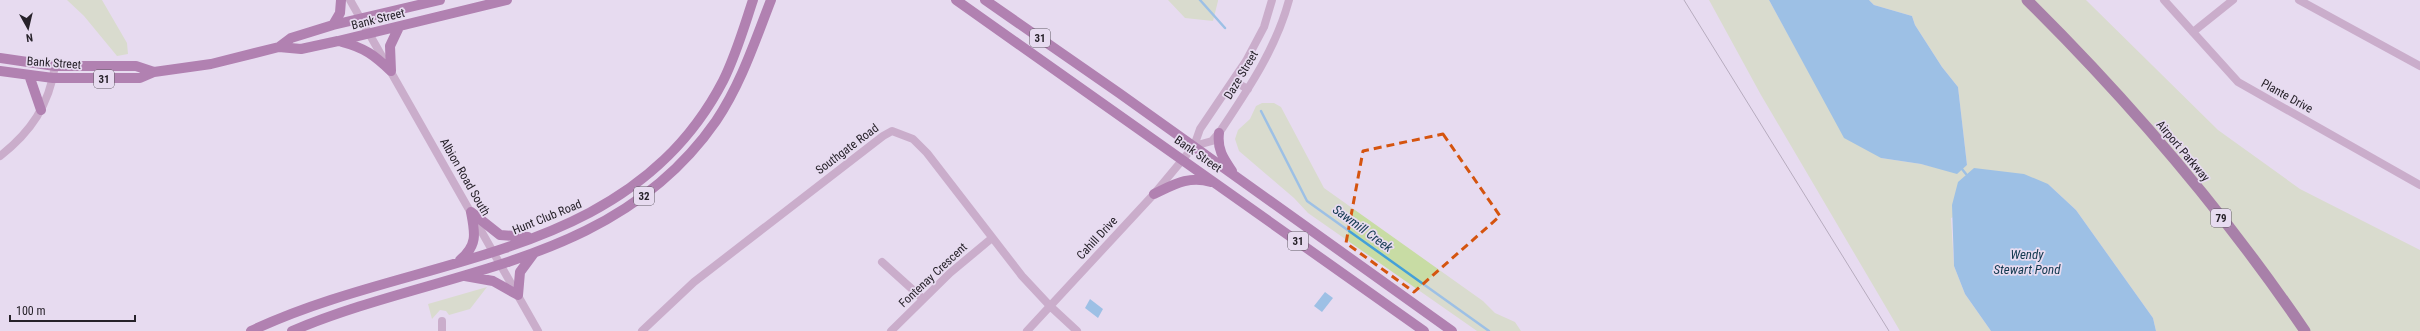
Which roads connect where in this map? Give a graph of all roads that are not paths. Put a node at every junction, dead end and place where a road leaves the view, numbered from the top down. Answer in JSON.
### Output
{"nodes":[{"id":1,"x":341,"y":0,"type":"edge"},
{"id":2,"x":350,"y":0,"type":"edge"},
{"id":3,"x":440,"y":0,"type":"edge"},
{"id":4,"x":507,"y":0,"type":"edge"},
{"id":5,"x":746,"y":0,"type":"edge"},
{"id":6,"x":753,"y":0,"type":"edge"},
{"id":7,"x":771,"y":0,"type":"edge"},
{"id":8,"x":956,"y":0,"type":"edge"},
{"id":9,"x":985,"y":0,"type":"edge"},
{"id":10,"x":1272,"y":0,"type":"edge"},
{"id":11,"x":1289,"y":0,"type":"edge"},
{"id":12,"x":2027,"y":0,"type":"edge"},
{"id":13,"x":2164,"y":0,"type":"edge"},
{"id":14,"x":2234,"y":0,"type":"edge"},
{"id":15,"x":2299,"y":0,"type":"edge"},
{"id":16,"x":747,"y":17,"type":"junction"},
{"id":17,"x":361,"y":18,"type":"junction"},
{"id":18,"x":1014,"y":21,"type":"junction"},
{"id":19,"x":333,"y":25,"type":"junction"},
{"id":20,"x":399,"y":27,"type":"junction"},
{"id":21,"x":2193,"y":32,"type":"junction"},
{"id":22,"x":1004,"y":33,"type":"junction"},
{"id":23,"x":370,"y":34,"type":"junction"},
{"id":24,"x":338,"y":42,"type":"junction"},
{"id":25,"x":278,"y":47,"type":"junction"},
{"id":26,"x":0,"y":58,"type":"edge"},
{"id":27,"x":55,"y":66,"type":"junction"},
{"id":28,"x":2420,"y":66,"type":"edge"},
{"id":29,"x":0,"y":71,"type":"edge"},
{"id":30,"x":391,"y":71,"type":"junction"},
{"id":31,"x":154,"y":72,"type":"junction"},
{"id":32,"x":29,"y":75,"type":"junction"},
{"id":33,"x":53,"y":78,"type":"junction"},
{"id":34,"x":1234,"y":81,"type":"junction"},
{"id":35,"x":1248,"y":89,"type":"junction"},
{"id":36,"x":1119,"y":93,"type":"junction"},
{"id":37,"x":1107,"y":106,"type":"junction"},
{"id":38,"x":41,"y":110,"type":"junction"},
{"id":39,"x":1219,"y":133,"type":"junction"},
{"id":40,"x":1194,"y":146,"type":"junction"},
{"id":41,"x":0,"y":156,"type":"edge"},
{"id":42,"x":1183,"y":159,"type":"junction"},
{"id":43,"x":1235,"y":176,"type":"junction"},
{"id":44,"x":1218,"y":184,"type":"junction"},
{"id":45,"x":2420,"y":185,"type":"edge"},
{"id":46,"x":1154,"y":194,"type":"junction"},
{"id":47,"x":471,"y":212,"type":"junction"},
{"id":48,"x":537,"y":237,"type":"junction"},
{"id":49,"x":992,"y":238,"type":"junction"},
{"id":50,"x":495,"y":251,"type":"junction"},
{"id":51,"x":534,"y":253,"type":"junction"},
{"id":52,"x":457,"y":262,"type":"junction"},
{"id":53,"x":882,"y":262,"type":"dead end"},
{"id":54,"x":501,"y":264,"type":"junction"},
{"id":55,"x":462,"y":275,"type":"junction"},
{"id":56,"x":518,"y":295,"type":"junction"},
{"id":57,"x":923,"y":299,"type":"junction"},
{"id":58,"x":1050,"y":306,"type":"junction"},
{"id":59,"x":442,"y":321,"type":"dead end"},
{"id":60,"x":250,"y":331,"type":"edge"},
{"id":61,"x":292,"y":331,"type":"edge"},
{"id":62,"x":442,"y":331,"type":"edge"},
{"id":63,"x":538,"y":331,"type":"edge"},
{"id":64,"x":642,"y":331,"type":"edge"},
{"id":65,"x":891,"y":331,"type":"edge"},
{"id":66,"x":1027,"y":331,"type":"edge"},
{"id":67,"x":1077,"y":331,"type":"edge"},
{"id":68,"x":1424,"y":331,"type":"edge"},
{"id":69,"x":1452,"y":331,"type":"edge"},
{"id":70,"x":2304,"y":331,"type":"edge"}],
"edges":[{"from":1,"to":19,"type":"main road"},
{"from":2,"to":17,"type":"street","name":"Albion Road South"},
{"from":3,"to":17,"type":"main road","name":"Bank Street","number":"31"},
{"from":4,"to":20,"type":"main road","name":"Bank Street","number":"31"},
{"from":5,"to":16,"type":"main road"},
{"from":6,"to":16,"type":"main road","name":"Hunt Club Road","number":"32"},
{"from":7,"to":51,"type":"main road","number":"32"},
{"from":8,"to":22,"type":"main road","name":"Bank Street","number":"31"},
{"from":9,"to":18,"type":"main road","name":"Bank Street","number":"31"},
{"from":10,"to":34,"type":"street","name":"Daze Street"},
{"from":11,"to":35,"type":"street","name":"Daze Street"},
{"from":12,"to":70,"type":"highway","name":"Airport Parkway","number":"79"},
{"from":13,"to":21,"type":"street","name":"Plante Drive"},
{"from":14,"to":21,"type":"street"},
{"from":15,"to":28,"type":"street"},
{"from":16,"to":48,"type":"main road","name":"Hunt Club Road","number":"32"},
{"from":17,"to":19,"type":"main road","name":"Bank Street","number":"31"},
{"from":17,"to":23,"type":"street","name":"Albion Road South"},
{"from":18,"to":22,"type":"main road"},
{"from":18,"to":36,"type":"main road","name":"Bank Street","number":"31"},
{"from":19,"to":25,"type":"main road","name":"Bank Street","number":"31"},
{"from":20,"to":23,"type":"main road","name":"Bank Street","number":"31"},
{"from":20,"to":30,"type":"main road"},
{"from":21,"to":45,"type":"street","name":"Plante Drive"},
{"from":22,"to":37,"type":"main road","name":"Bank Street","number":"31"},
{"from":23,"to":24,"type":"main road","name":"Bank Street","number":"31"},
{"from":23,"to":30,"type":"street","name":"Albion Road South"},
{"from":24,"to":25,"type":"main road","name":"Bank Street","number":"31"},
{"from":24,"to":30,"type":"main road"},
{"from":25,"to":31,"type":"main road","name":"Bank Street","number":"31"},
{"from":26,"to":27,"type":"main road","name":"Bank Street","number":"31"},
{"from":27,"to":31,"type":"main road","name":"Bank Street","number":"31"},
{"from":27,"to":33,"type":"street"},
{"from":29,"to":32,"type":"main road","name":"Bank Street","number":"31"},
{"from":30,"to":47,"type":"street","name":"Albion Road South"},
{"from":31,"to":33,"type":"main road","name":"Bank Street","number":"31"},
{"from":32,"to":33,"type":"main road","name":"Bank Street","number":"31"},
{"from":32,"to":38,"type":"main road"},
{"from":33,"to":38,"type":"street"},
{"from":34,"to":35,"type":"street"},
{"from":34,"to":40,"type":"street","name":"Daze Street"},
{"from":35,"to":39,"type":"street","name":"Daze Street"},
{"from":36,"to":37,"type":"main road"},
{"from":36,"to":40,"type":"main road","name":"Bank Street","number":"31"},
{"from":37,"to":42,"type":"main road","name":"Bank Street","number":"31"},
{"from":38,"to":41,"type":"street"},
{"from":39,"to":40,"type":"street","name":"Daze Street"},
{"from":39,"to":43,"type":"main road"},
{"from":40,"to":42,"type":"street","name":"Daze Street"},
{"from":40,"to":43,"type":"main road","name":"Bank Street","number":"31"},
{"from":42,"to":44,"type":"main road","name":"Bank Street","number":"31"},
{"from":42,"to":46,"type":"street","name":"Cahill Drive"},
{"from":43,"to":69,"type":"main road","name":"Bank Street","number":"31"},
{"from":44,"to":46,"type":"main road"},
{"from":44,"to":68,"type":"main road","name":"Bank Street","number":"31"},
{"from":46,"to":58,"type":"street","name":"Cahill Drive"},
{"from":47,"to":48,"type":"main road"},
{"from":47,"to":50,"type":"street","name":"Albion Road South"},
{"from":47,"to":52,"type":"main road"},
{"from":48,"to":50,"type":"main road","name":"Hunt Club Road","number":"32"},
{"from":49,"to":57,"type":"street","name":"Fontenay Crescent"},
{"from":49,"to":58,"type":"street","name":"Southgate Road"},
{"from":49,"to":64,"type":"street","name":"Southgate Road"},
{"from":50,"to":52,"type":"main road","name":"Hunt Club Road","number":"32"},
{"from":50,"to":54,"type":"street","name":"Albion Road South"},
{"from":51,"to":54,"type":"main road","number":"32"},
{"from":51,"to":56,"type":"main road"},
{"from":52,"to":60,"type":"main road","name":"Hunt Club Road","number":"32"},
{"from":53,"to":57,"type":"street"},
{"from":54,"to":55,"type":"main road","number":"32"},
{"from":54,"to":56,"type":"street","name":"Albion Road South"},
{"from":55,"to":56,"type":"main road"},
{"from":55,"to":61,"type":"main road","number":"32"},
{"from":56,"to":63,"type":"street","name":"Albion Road South"},
{"from":57,"to":65,"type":"street","name":"Fontenay Crescent"},
{"from":58,"to":66,"type":"street","name":"Cahill Drive"},
{"from":58,"to":67,"type":"street","name":"Southgate Road"},
{"from":59,"to":62,"type":"street"}]}
